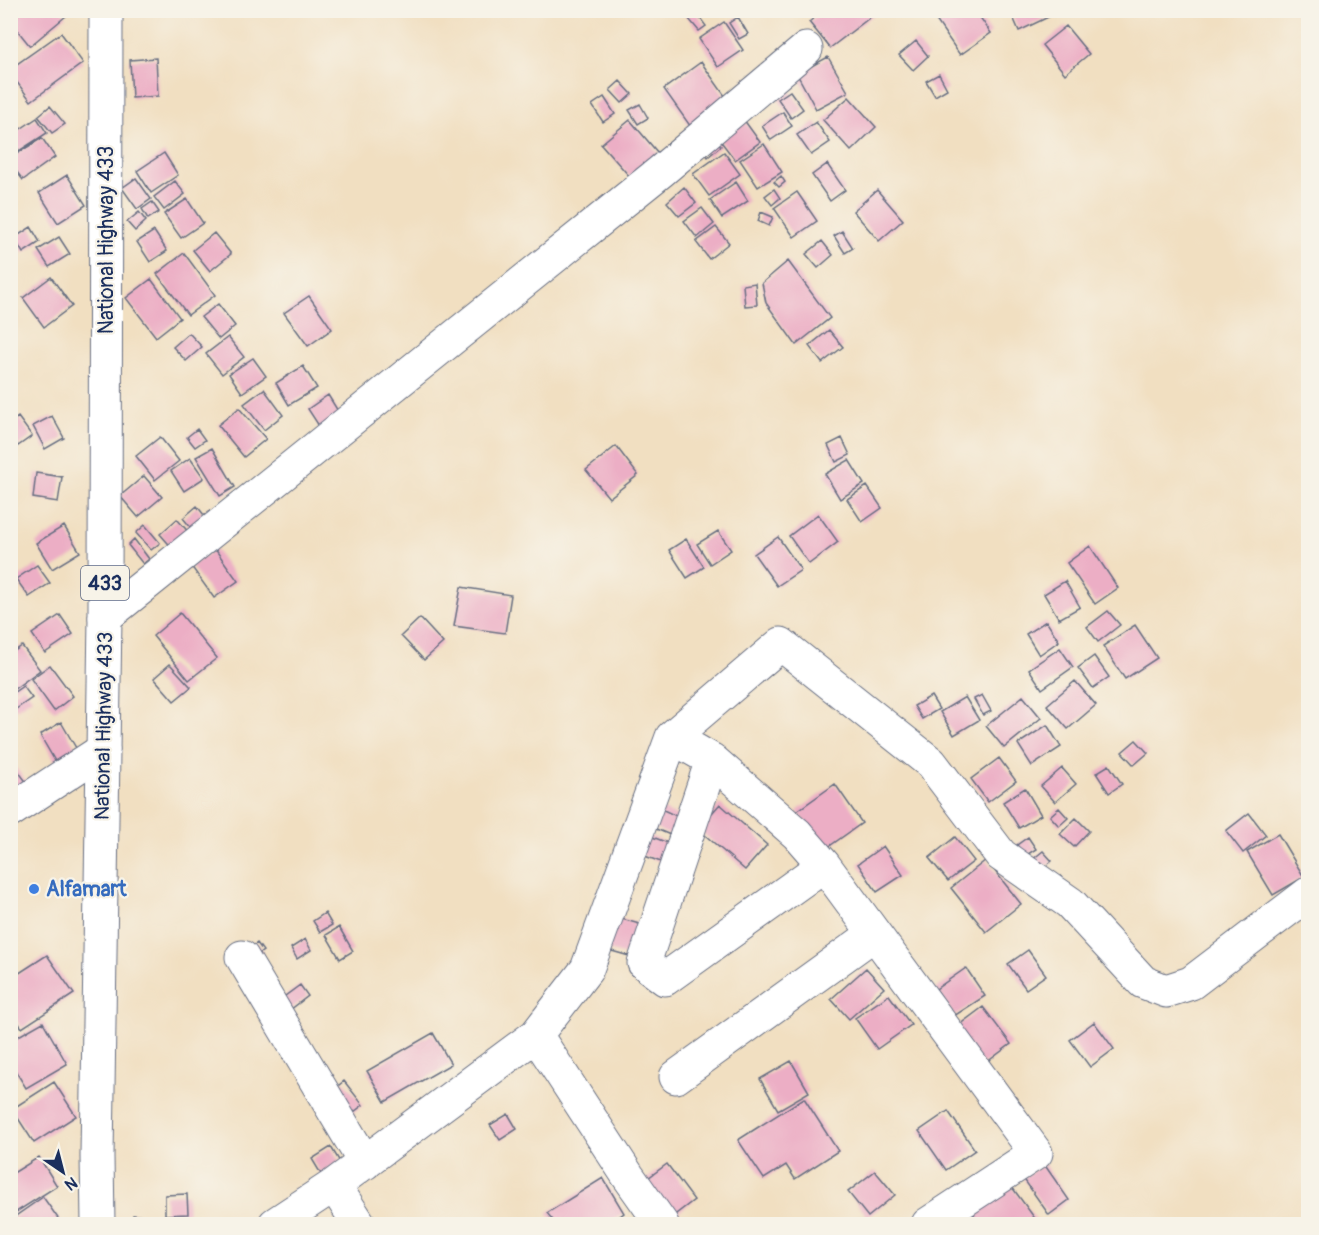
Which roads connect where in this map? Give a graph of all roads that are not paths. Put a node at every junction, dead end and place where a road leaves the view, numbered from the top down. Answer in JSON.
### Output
{"nodes":[{"id":1,"x":106,"y":10,"type":"edge"},
{"id":2,"x":806,"y":49,"type":"dead end"},
{"id":3,"x":105,"y":616,"type":"junction"},
{"id":4,"x":672,"y":736,"type":"junction"},
{"id":5,"x":103,"y":750,"type":"junction"},
{"id":6,"x":712,"y":760,"type":"junction"},
{"id":7,"x":10,"y":811,"type":"edge"},
{"id":8,"x":824,"y":865,"type":"junction"},
{"id":9,"x":1308,"y":894,"type":"edge"},
{"id":10,"x":874,"y":934,"type":"junction"},
{"id":11,"x":242,"y":957,"type":"dead end"},
{"id":12,"x":536,"y":1035,"type":"junction"},
{"id":13,"x":676,"y":1077,"type":"dead end"},
{"id":14,"x":365,"y":1163,"type":"junction"},
{"id":15,"x":334,"y":1185,"type":"junction"},
{"id":16,"x":98,"y":1224,"type":"edge"},
{"id":17,"x":274,"y":1224,"type":"edge"},
{"id":18,"x":359,"y":1224,"type":"edge"},
{"id":19,"x":662,"y":1224,"type":"edge"},
{"id":20,"x":928,"y":1224,"type":"edge"}],
"edges":[{"from":1,"to":3,"type":"street","name":"National Highway 433","number":"433"},
{"from":2,"to":3,"type":"street"},
{"from":3,"to":5,"type":"street","name":"National Highway 433","number":"433"},
{"from":4,"to":6,"type":"street"},
{"from":4,"to":9,"type":"street"},
{"from":4,"to":12,"type":"street"},
{"from":5,"to":7,"type":"street"},
{"from":5,"to":16,"type":"street","name":"National Highway 433","number":"433"},
{"from":6,"to":8,"type":"street"},
{"from":6,"to":8,"type":"street"},
{"from":8,"to":10,"type":"street"},
{"from":10,"to":13,"type":"street"},
{"from":10,"to":20,"type":"street"},
{"from":11,"to":14,"type":"street"},
{"from":12,"to":14,"type":"street"},
{"from":12,"to":19,"type":"street"},
{"from":14,"to":15,"type":"street"},
{"from":15,"to":17,"type":"street"},
{"from":15,"to":18,"type":"street"}]}
